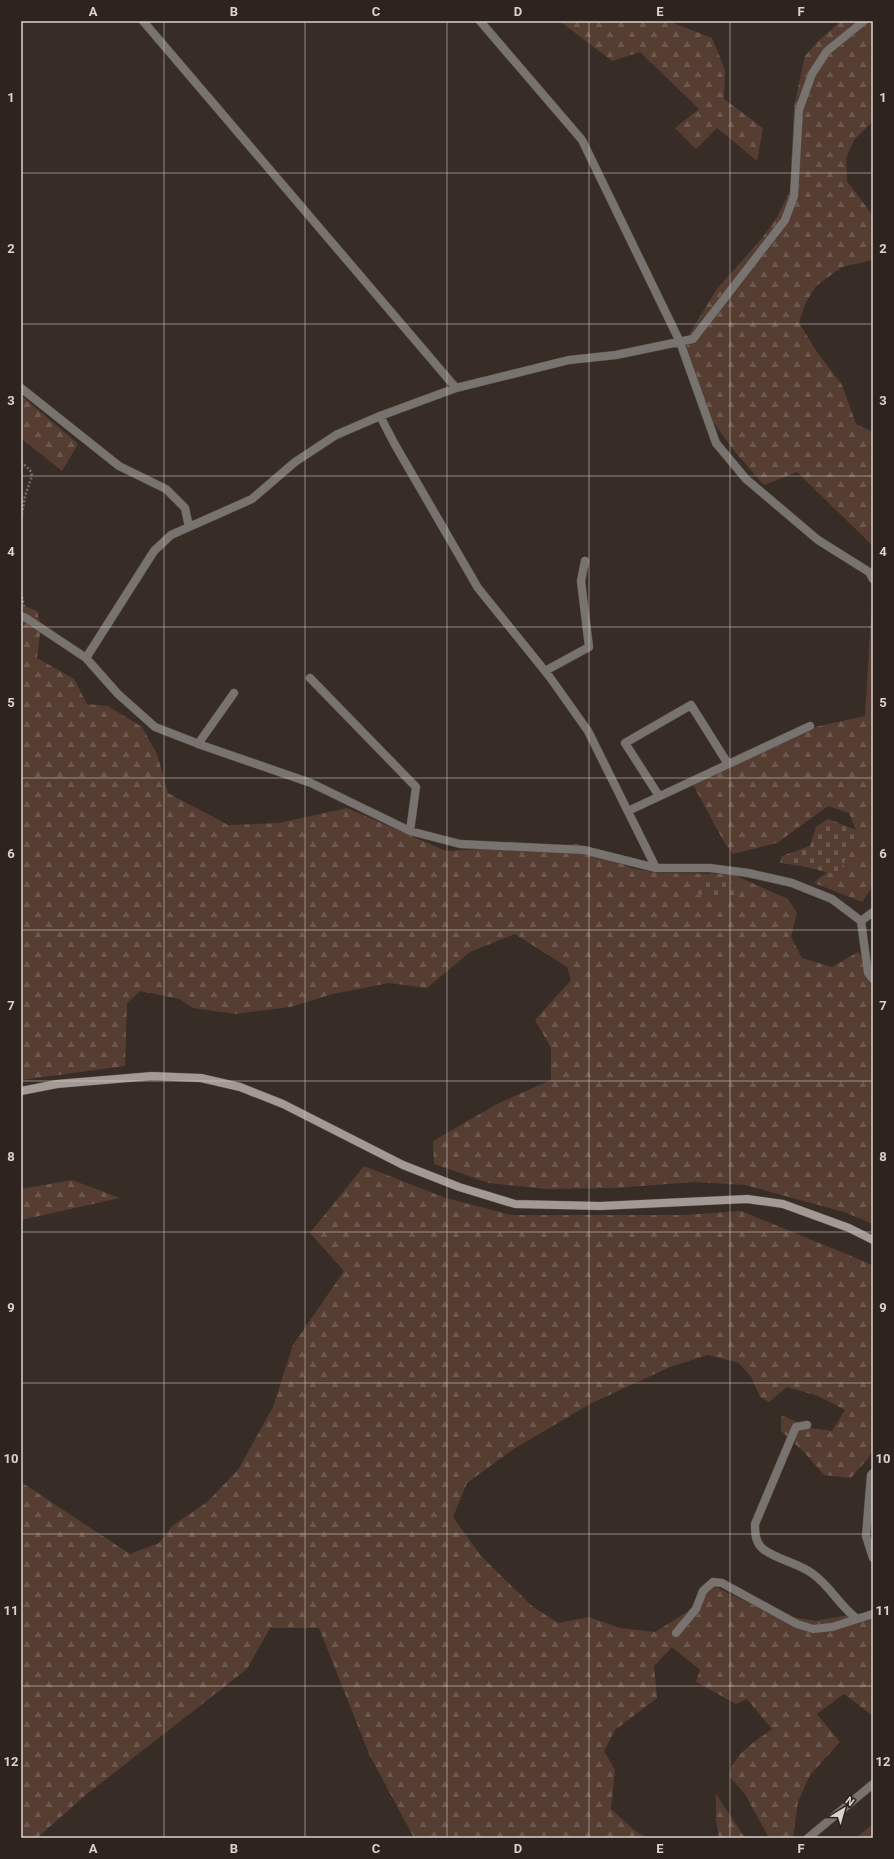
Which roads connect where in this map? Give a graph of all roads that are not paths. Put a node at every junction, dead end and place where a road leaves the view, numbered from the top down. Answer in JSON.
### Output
{"nodes":[{"id":1,"x":143,"y":21,"type":"edge"},
{"id":2,"x":480,"y":21,"type":"edge"},
{"id":3,"x":864,"y":21,"type":"edge"},
{"id":4,"x":680,"y":342,"type":"junction"},
{"id":5,"x":21,"y":388,"type":"edge"},
{"id":6,"x":456,"y":388,"type":"junction"},
{"id":7,"x":380,"y":416,"type":"junction"},
{"id":8,"x":189,"y":527,"type":"junction"},
{"id":9,"x":585,"y":561,"type":"dead end"},
{"id":10,"x":873,"y":579,"type":"edge"},
{"id":11,"x":21,"y":616,"type":"edge"},
{"id":12,"x":86,"y":658,"type":"junction"},
{"id":13,"x":545,"y":671,"type":"junction"},
{"id":14,"x":310,"y":678,"type":"dead end"},
{"id":15,"x":234,"y":693,"type":"dead end"},
{"id":16,"x":810,"y":726,"type":"dead end"},
{"id":17,"x":198,"y":744,"type":"junction"},
{"id":18,"x":728,"y":764,"type":"junction"},
{"id":19,"x":659,"y":796,"type":"junction"},
{"id":20,"x":628,"y":811,"type":"junction"},
{"id":21,"x":410,"y":831,"type":"junction"},
{"id":22,"x":656,"y":868,"type":"junction"},
{"id":23,"x":873,"y":912,"type":"edge"},
{"id":24,"x":861,"y":921,"type":"junction"},
{"id":25,"x":873,"y":979,"type":"edge"},
{"id":26,"x":21,"y":1091,"type":"edge"},
{"id":27,"x":873,"y":1240,"type":"edge"},
{"id":28,"x":807,"y":1425,"type":"dead end"},
{"id":29,"x":873,"y":1473,"type":"edge"},
{"id":30,"x":873,"y":1558,"type":"edge"},
{"id":31,"x":873,"y":1614,"type":"edge"},
{"id":32,"x":856,"y":1618,"type":"junction"},
{"id":33,"x":676,"y":1632,"type":"dead end"},
{"id":34,"x":873,"y":1784,"type":"edge"},
{"id":35,"x":808,"y":1838,"type":"edge"}],
"edges":[{"from":1,"to":6,"type":"street"},
{"from":2,"to":4,"type":"street"},
{"from":3,"to":4,"type":"street"},
{"from":4,"to":6,"type":"street"},
{"from":4,"to":10,"type":"street"},
{"from":5,"to":8,"type":"street"},
{"from":6,"to":7,"type":"street"},
{"from":7,"to":8,"type":"street"},
{"from":7,"to":13,"type":"street"},
{"from":8,"to":12,"type":"street"},
{"from":9,"to":13,"type":"street"},
{"from":11,"to":12,"type":"street"},
{"from":12,"to":17,"type":"street"},
{"from":13,"to":20,"type":"street"},
{"from":14,"to":21,"type":"street"},
{"from":15,"to":17,"type":"street"},
{"from":16,"to":18,"type":"street"},
{"from":17,"to":21,"type":"street"},
{"from":18,"to":19,"type":"street"},
{"from":18,"to":19,"type":"street"},
{"from":19,"to":20,"type":"street"},
{"from":20,"to":22,"type":"street"},
{"from":21,"to":22,"type":"street"},
{"from":22,"to":24,"type":"street"},
{"from":23,"to":24,"type":"street"},
{"from":24,"to":25,"type":"street"},
{"from":26,"to":27,"type":"street"},
{"from":28,"to":32,"type":"street"},
{"from":29,"to":30,"type":"street"},
{"from":31,"to":32,"type":"street"},
{"from":32,"to":33,"type":"street"},
{"from":34,"to":35,"type":"street"}]}
